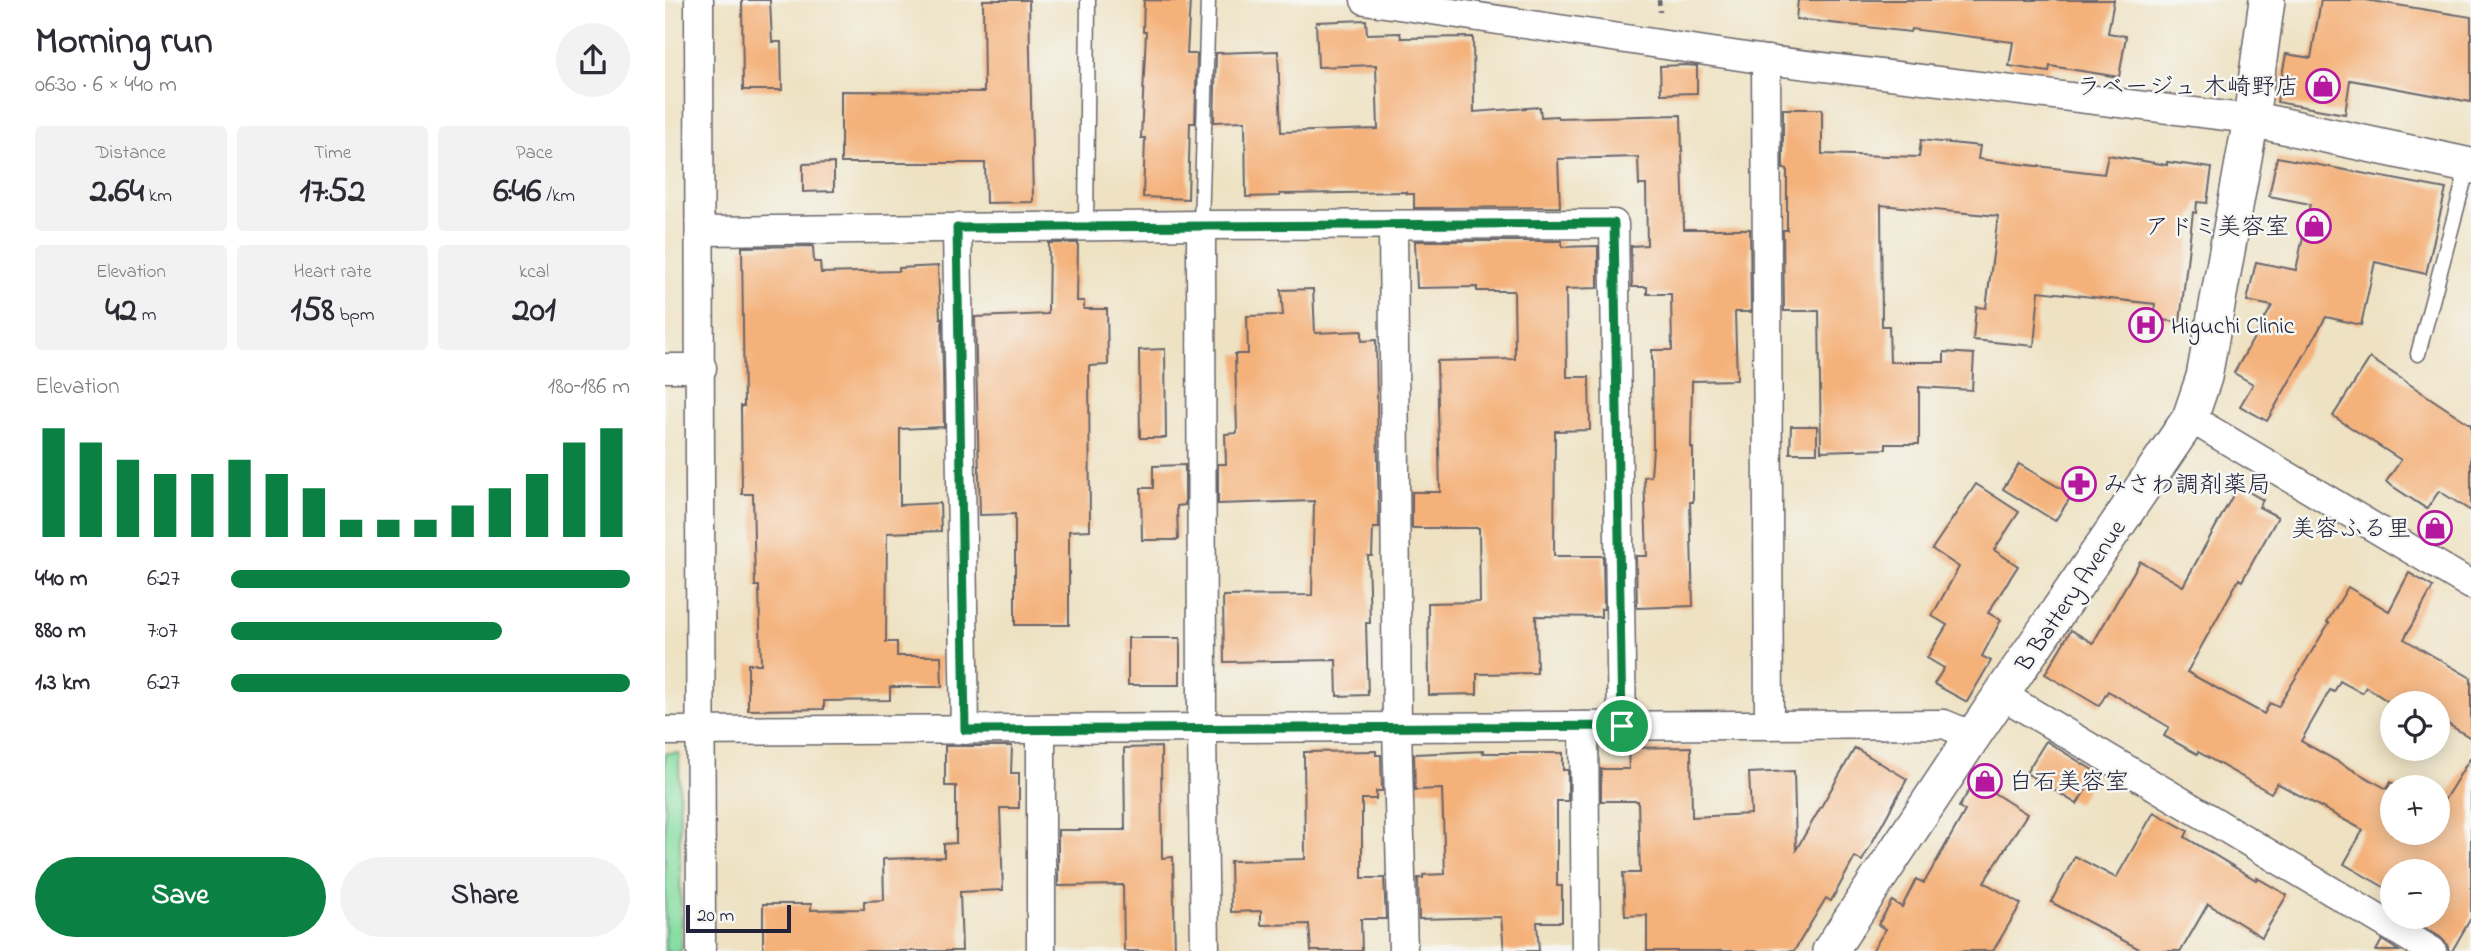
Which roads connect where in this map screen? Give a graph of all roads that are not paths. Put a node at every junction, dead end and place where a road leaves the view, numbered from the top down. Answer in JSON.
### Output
{"nodes":[{"id":1,"x":699,"y":0,"type":"edge"},
{"id":2,"x":1087,"y":0,"type":"edge"},
{"id":3,"x":1208,"y":0,"type":"edge"},
{"id":4,"x":1365,"y":0,"type":"edge"},
{"id":5,"x":2267,"y":0,"type":"edge"},
{"id":6,"x":1766,"y":60,"type":"junction"},
{"id":7,"x":2251,"y":119,"type":"junction"},
{"id":8,"x":2469,"y":165,"type":"edge"},
{"id":9,"x":1202,"y":225,"type":"junction"},
{"id":10,"x":1393,"y":225,"type":"junction"},
{"id":11,"x":1086,"y":226,"type":"junction"},
{"id":12,"x":957,"y":228,"type":"junction"},
{"id":13,"x":701,"y":231,"type":"junction"},
{"id":14,"x":2418,"y":354,"type":"dead end"},
{"id":15,"x":665,"y":368,"type":"edge"},
{"id":16,"x":702,"y":368,"type":"junction"},
{"id":17,"x":2190,"y":418,"type":"junction"},
{"id":18,"x":2471,"y":585,"type":"edge"},
{"id":19,"x":2002,"y":695,"type":"junction"},
{"id":20,"x":1584,"y":726,"type":"junction"},
{"id":21,"x":1622,"y":726,"type":"junction"},
{"id":22,"x":1769,"y":726,"type":"junction"},
{"id":23,"x":1397,"y":727,"type":"junction"},
{"id":24,"x":1202,"y":728,"type":"junction"},
{"id":25,"x":1041,"y":729,"type":"junction"},
{"id":26,"x":965,"y":730,"type":"junction"},
{"id":27,"x":700,"y":731,"type":"junction"},
{"id":28,"x":665,"y":732,"type":"edge"},
{"id":29,"x":1972,"y":736,"type":"junction"},
{"id":30,"x":701,"y":951,"type":"edge"},
{"id":31,"x":1041,"y":951,"type":"edge"},
{"id":32,"x":1205,"y":951,"type":"edge"},
{"id":33,"x":1403,"y":951,"type":"edge"},
{"id":34,"x":1586,"y":951,"type":"edge"},
{"id":35,"x":1830,"y":951,"type":"edge"},
{"id":36,"x":2432,"y":951,"type":"edge"}],
"edges":[{"from":1,"to":13,"type":"street"},
{"from":2,"to":11,"type":"lane"},
{"from":3,"to":9,"type":"lane"},
{"from":4,"to":6,"type":"street"},
{"from":5,"to":7,"type":"street","name":"B Battery Avenue"},
{"from":6,"to":7,"type":"street"},
{"from":6,"to":22,"type":"street"},
{"from":7,"to":8,"type":"street"},
{"from":7,"to":17,"type":"street","name":"B Battery Avenue"},
{"from":8,"to":14,"type":"lane"},
{"from":9,"to":10,"type":"street"},
{"from":9,"to":11,"type":"street"},
{"from":9,"to":24,"type":"street"},
{"from":10,"to":21,"type":"street"},
{"from":10,"to":23,"type":"street"},
{"from":11,"to":12,"type":"street"},
{"from":12,"to":13,"type":"street"},
{"from":12,"to":26,"type":"street"},
{"from":13,"to":16,"type":"street"},
{"from":15,"to":16,"type":"street"},
{"from":16,"to":27,"type":"street"},
{"from":17,"to":18,"type":"street"},
{"from":17,"to":19,"type":"street","name":"B Battery Avenue"},
{"from":19,"to":29,"type":"street","name":"B Battery Avenue"},
{"from":19,"to":36,"type":"street"},
{"from":20,"to":21,"type":"street"},
{"from":20,"to":23,"type":"street"},
{"from":20,"to":34,"type":"street"},
{"from":21,"to":22,"type":"street"},
{"from":22,"to":29,"type":"street"},
{"from":23,"to":24,"type":"street"},
{"from":23,"to":33,"type":"street"},
{"from":24,"to":25,"type":"street"},
{"from":24,"to":32,"type":"street"},
{"from":25,"to":26,"type":"street"},
{"from":25,"to":31,"type":"street"},
{"from":26,"to":27,"type":"street"},
{"from":27,"to":28,"type":"street"},
{"from":27,"to":30,"type":"street"},
{"from":29,"to":35,"type":"street","name":"B Battery Avenue"}]}
